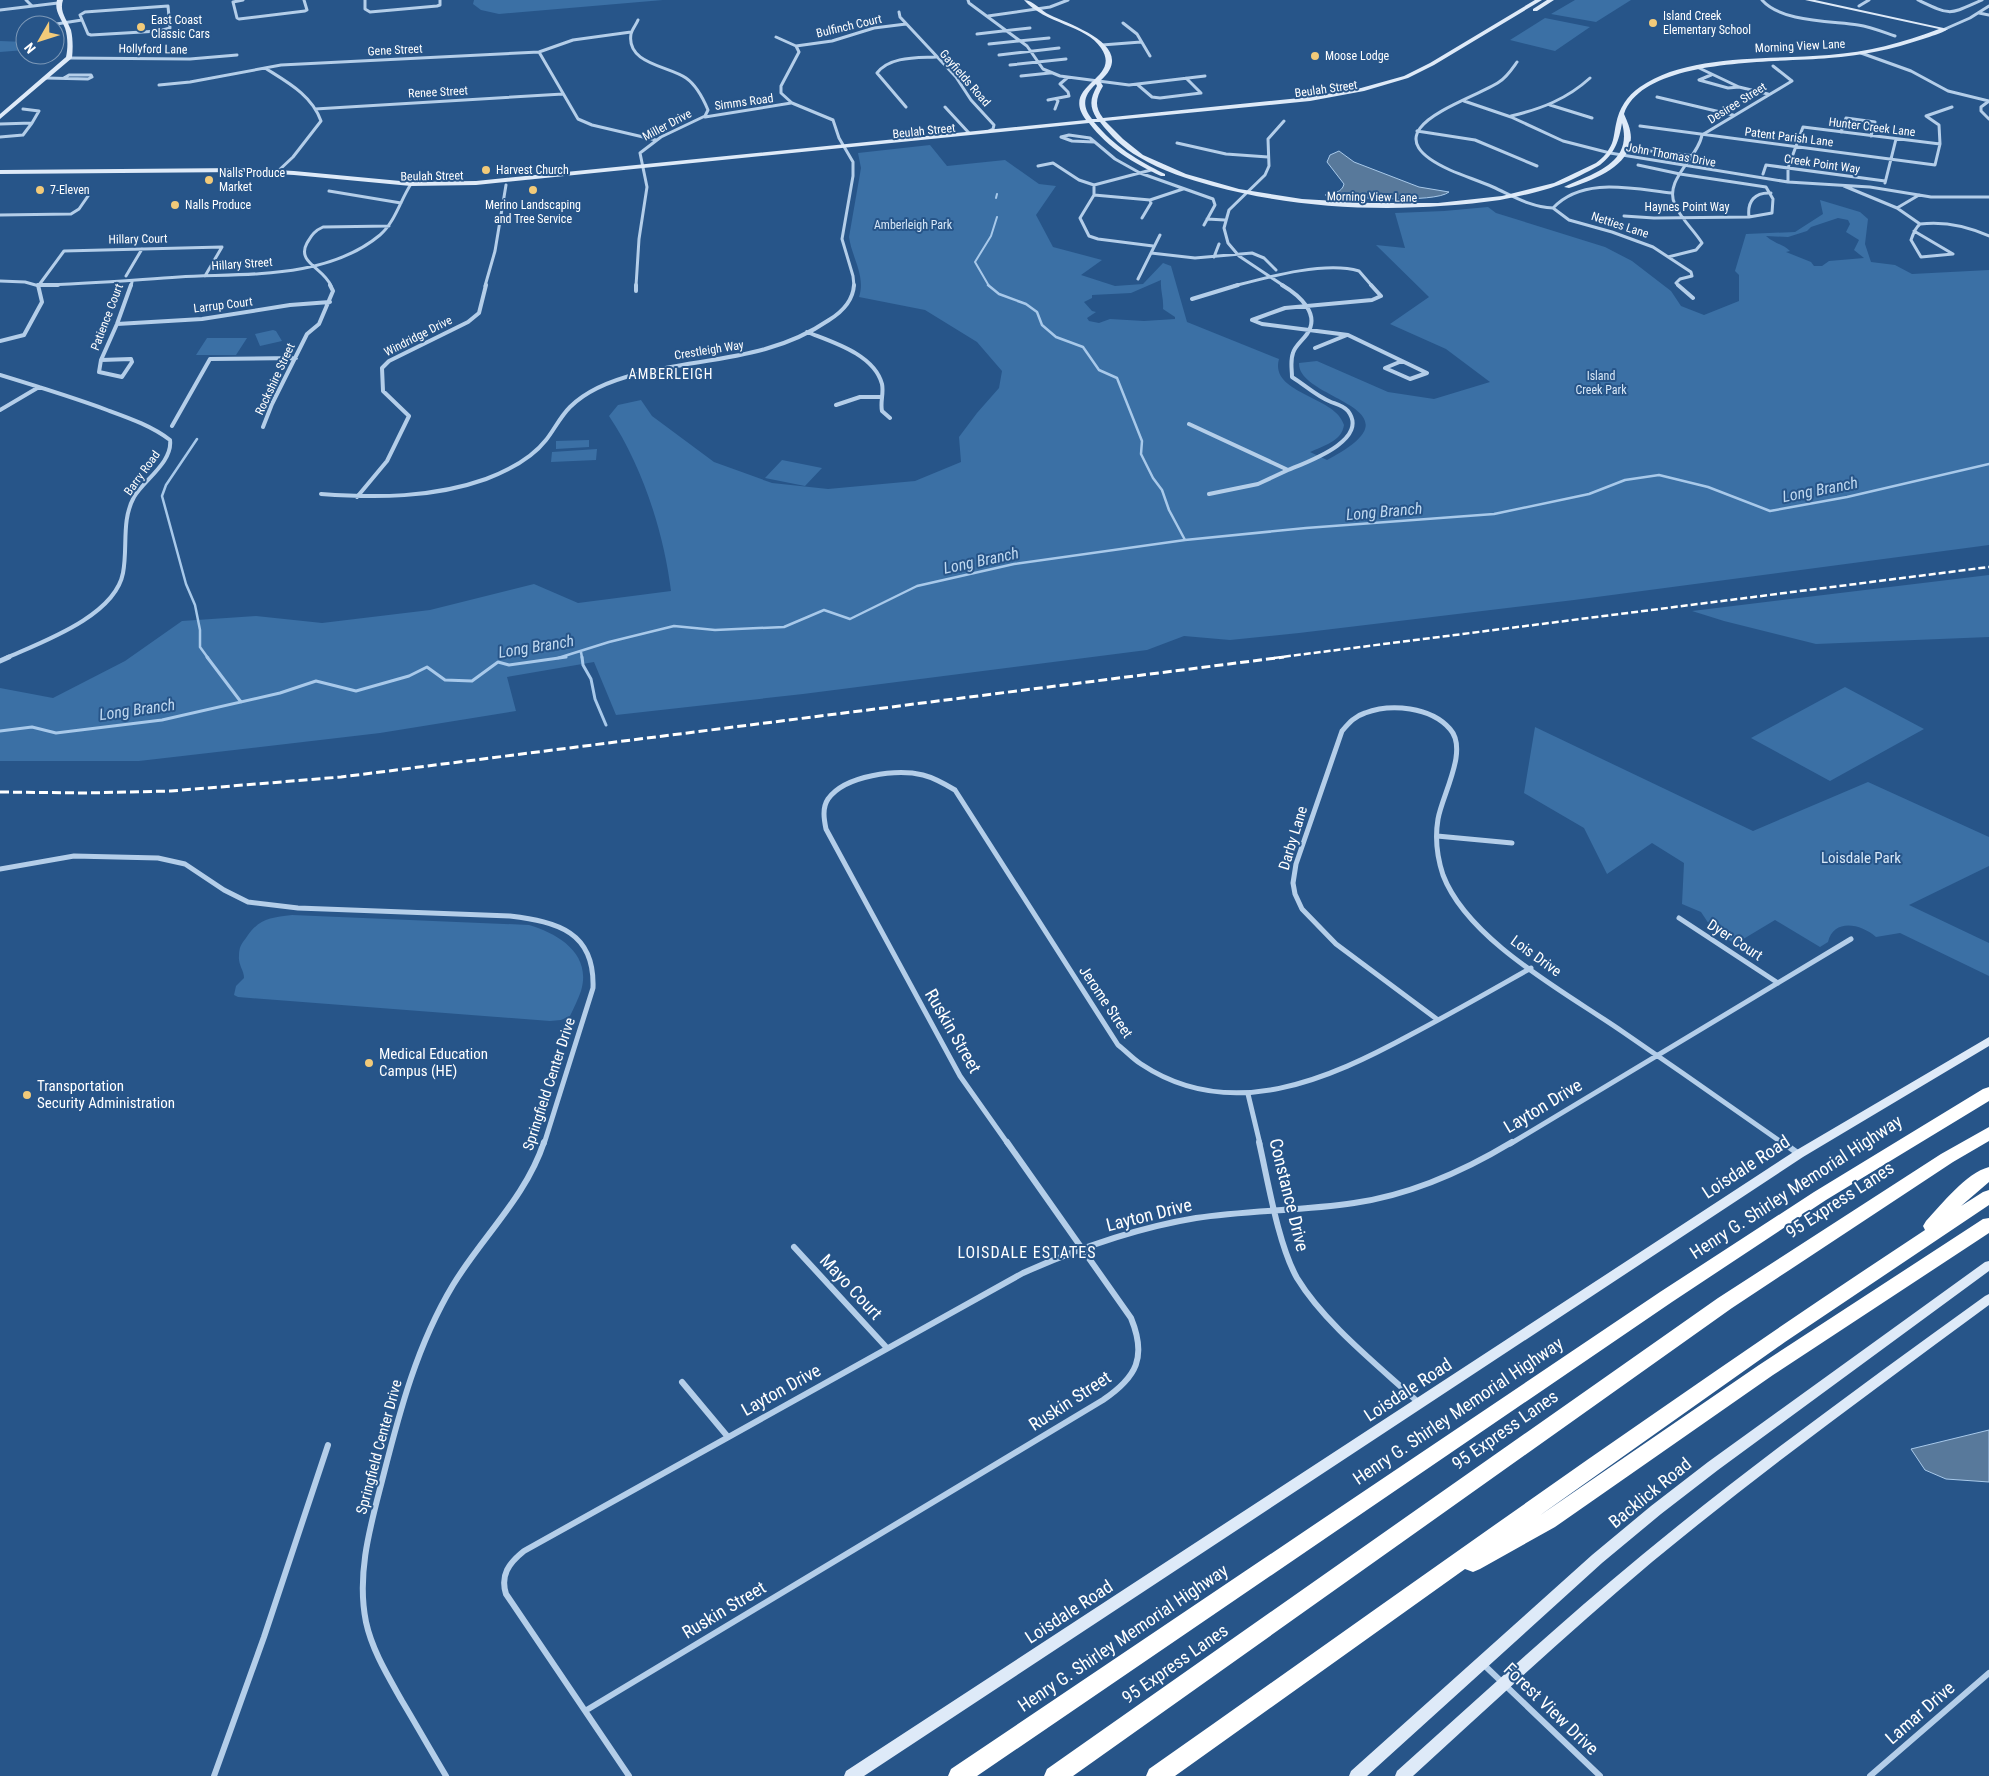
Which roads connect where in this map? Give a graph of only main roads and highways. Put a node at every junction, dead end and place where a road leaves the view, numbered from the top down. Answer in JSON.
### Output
{"nodes":[{"id":1,"x":1027,"y":0,"type":"edge"},
{"id":2,"x":1539,"y":0,"type":"edge"},
{"id":3,"x":1551,"y":0,"type":"edge"},
{"id":4,"x":1808,"y":0,"type":"edge"},
{"id":5,"x":59,"y":2,"type":"edge"},
{"id":6,"x":1524,"y":9,"type":"junction"},
{"id":7,"x":1534,"y":11,"type":"junction"},
{"id":8,"x":1098,"y":82,"type":"junction"},
{"id":9,"x":1622,"y":115,"type":"junction"},
{"id":10,"x":0,"y":117,"type":"edge"},
{"id":11,"x":1103,"y":122,"type":"junction"},
{"id":12,"x":1092,"y":123,"type":"junction"},
{"id":13,"x":846,"y":148,"type":"junction"},
{"id":14,"x":643,"y":168,"type":"junction"},
{"id":15,"x":0,"y":172,"type":"edge"},
{"id":16,"x":51,"y":172,"type":"junction"},
{"id":17,"x":0,"y":176,"type":"edge"},
{"id":18,"x":409,"y":187,"type":"junction"},
{"id":19,"x":1244,"y":195,"type":"junction"},
{"id":20,"x":1989,"y":1041,"type":"edge"},
{"id":21,"x":1989,"y":1093,"type":"edge"},
{"id":22,"x":1989,"y":1132,"type":"edge"},
{"id":23,"x":1989,"y":1173,"type":"edge"},
{"id":24,"x":1989,"y":1196,"type":"edge"},
{"id":25,"x":1989,"y":1224,"type":"edge"},
{"id":26,"x":1914,"y":1245,"type":"junction"},
{"id":27,"x":1989,"y":1265,"type":"edge"},
{"id":28,"x":1989,"y":1299,"type":"edge"},
{"id":29,"x":1408,"y":1599,"type":"junction"},
{"id":30,"x":851,"y":1776,"type":"edge"},
{"id":31,"x":959,"y":1776,"type":"edge"},
{"id":32,"x":1055,"y":1776,"type":"edge"},
{"id":33,"x":1157,"y":1776,"type":"edge"},
{"id":34,"x":1356,"y":1776,"type":"edge"},
{"id":35,"x":1402,"y":1776,"type":"edge"}],
"edges":[{"from":1,"to":8,"type":"main road"},
{"from":2,"to":6,"type":"main road","name":"Beulah Street"},
{"from":3,"to":7,"type":"main road","name":"Beulah Street"},
{"from":4,"to":9,"type":"main road","name":"Morning View Lane"},
{"from":5,"to":10,"type":"main road"},
{"from":6,"to":7,"type":"main road"},
{"from":6,"to":11,"type":"main road","name":"Beulah Street"},
{"from":7,"to":11,"type":"main road","name":"Beulah Street"},
{"from":8,"to":11,"type":"main road"},
{"from":8,"to":12,"type":"main road"},
{"from":9,"to":19,"type":"main road","name":"Morning View Lane"},
{"from":9,"to":19,"type":"main road","name":"Morning View Lane"},
{"from":11,"to":12,"type":"main road","name":"Beulah Street"},
{"from":11,"to":19,"type":"main road","name":"Morning View Lane"},
{"from":12,"to":13,"type":"main road","name":"Beulah Street"},
{"from":12,"to":13,"type":"main road","name":"Beulah Street"},
{"from":12,"to":19,"type":"main road","name":"Morning View Lane"},
{"from":13,"to":14,"type":"main road","name":"Beulah Street"},
{"from":14,"to":18,"type":"main road","name":"Beulah Street"},
{"from":14,"to":18,"type":"main road","name":"Beulah Street"},
{"from":15,"to":16,"type":"main road","name":"Beulah Street"},
{"from":16,"to":17,"type":"main road","name":"Beulah Street"},
{"from":16,"to":18,"type":"main road","name":"Beulah Street"},
{"from":20,"to":30,"type":"main road","name":"Loisdale Road"},
{"from":21,"to":31,"type":"highway","name":"Henry G. Shirley Memorial Highway"},
{"from":22,"to":32,"type":"highway","name":"95 Express Lanes"},
{"from":23,"to":26,"type":"highway"},
{"from":24,"to":26,"type":"highway"},
{"from":25,"to":29,"type":"highway"},
{"from":26,"to":29,"type":"highway"},
{"from":27,"to":34,"type":"main road","name":"Backlick Road"},
{"from":28,"to":35,"type":"main road"},
{"from":29,"to":33,"type":"highway"}]}
